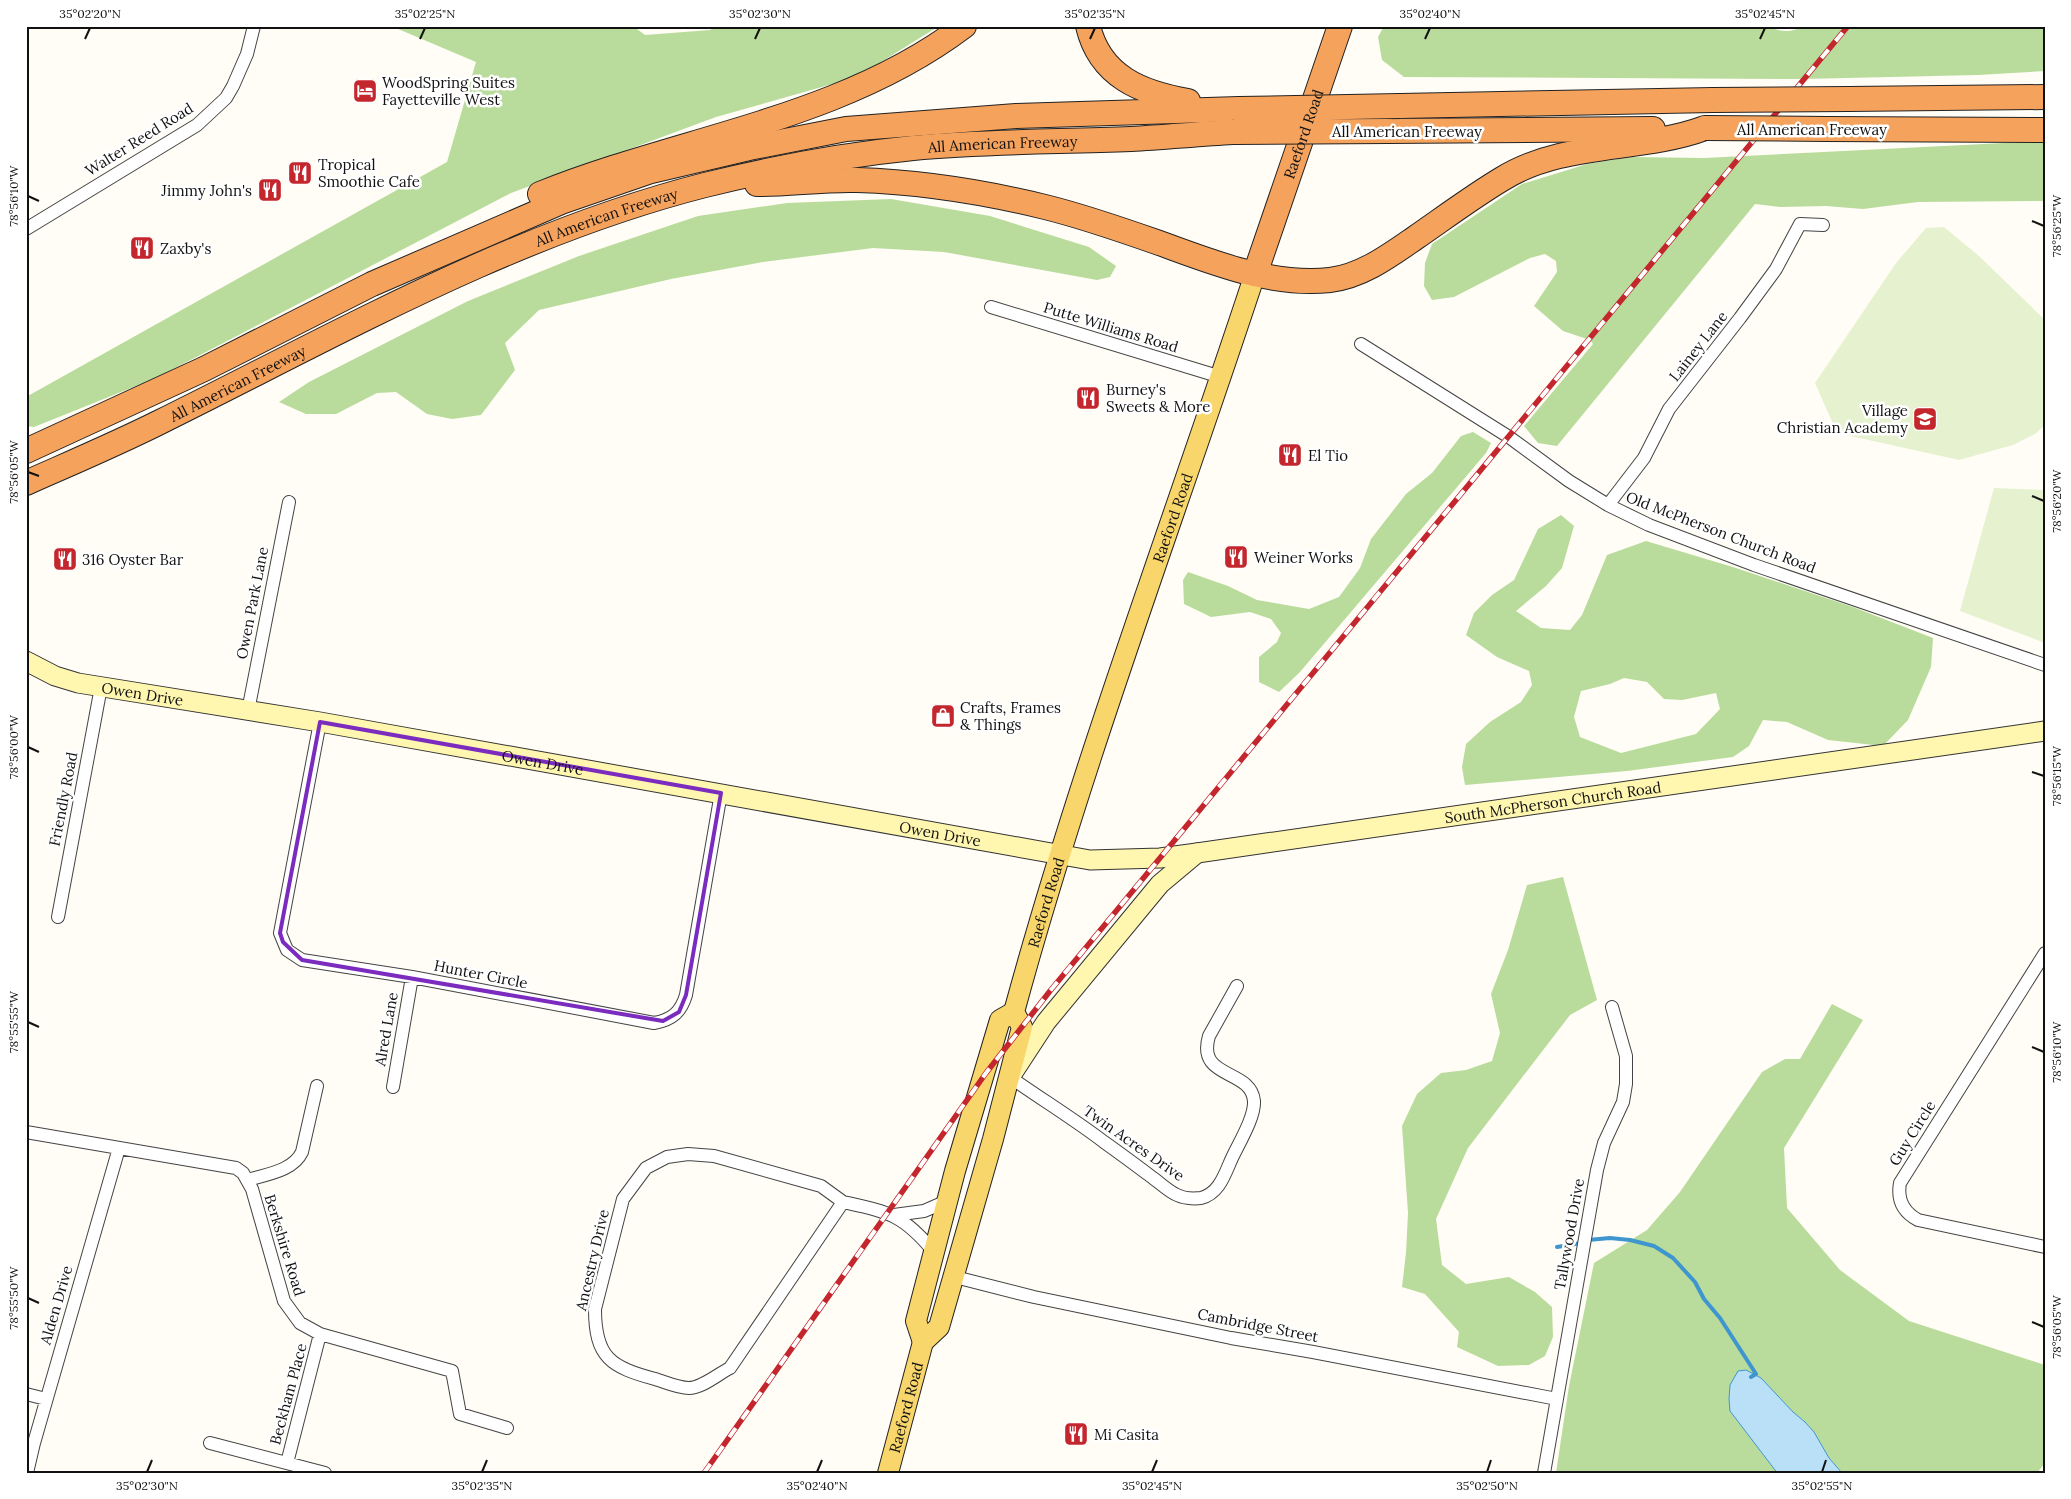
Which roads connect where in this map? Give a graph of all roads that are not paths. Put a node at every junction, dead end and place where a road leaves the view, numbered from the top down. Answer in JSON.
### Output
{"nodes":[{"id":1,"x":254,"y":26,"type":"edge"},
{"id":2,"x":964,"y":26,"type":"edge"},
{"id":3,"x":1088,"y":26,"type":"edge"},
{"id":4,"x":1325,"y":26,"type":"edge"},
{"id":5,"x":1340,"y":26,"type":"edge"},
{"id":6,"x":1332,"y":50,"type":"junction"},
{"id":7,"x":2045,"y":97,"type":"edge"},
{"id":8,"x":1239,"y":109,"type":"junction"},
{"id":9,"x":2045,"y":130,"type":"edge"},
{"id":10,"x":1691,"y":131,"type":"junction"},
{"id":11,"x":705,"y":185,"type":"junction"},
{"id":12,"x":1823,"y":225,"type":"dead end"},
{"id":13,"x":26,"y":228,"type":"edge"},
{"id":14,"x":1255,"y":274,"type":"junction"},
{"id":15,"x":372,"y":284,"type":"junction"},
{"id":16,"x":991,"y":307,"type":"dead end"},
{"id":17,"x":1361,"y":344,"type":"dead end"},
{"id":18,"x":1221,"y":377,"type":"junction"},
{"id":19,"x":26,"y":451,"type":"edge"},
{"id":20,"x":26,"y":483,"type":"edge"},
{"id":21,"x":289,"y":502,"type":"dead end"},
{"id":22,"x":1608,"y":505,"type":"junction"},
{"id":23,"x":26,"y":661,"type":"edge"},
{"id":24,"x":2045,"y":665,"type":"edge"},
{"id":25,"x":101,"y":687,"type":"junction"},
{"id":26,"x":248,"y":711,"type":"junction"},
{"id":27,"x":320,"y":722,"type":"junction"},
{"id":28,"x":2045,"y":731,"type":"edge"},
{"id":29,"x":721,"y":793,"type":"junction"},
{"id":30,"x":1197,"y":853,"type":"junction"},
{"id":31,"x":1061,"y":854,"type":"junction"},
{"id":32,"x":58,"y":917,"type":"dead end"},
{"id":33,"x":2045,"y":953,"type":"edge"},
{"id":34,"x":412,"y":977,"type":"junction"},
{"id":35,"x":1237,"y":986,"type":"dead end"},
{"id":36,"x":1612,"y":1006,"type":"dead end"},
{"id":37,"x":1014,"y":1012,"type":"junction"},
{"id":38,"x":1010,"y":1077,"type":"junction"},
{"id":39,"x":316,"y":1086,"type":"dead end"},
{"id":40,"x":393,"y":1087,"type":"dead end"},
{"id":41,"x":26,"y":1132,"type":"edge"},
{"id":42,"x":118,"y":1148,"type":"junction"},
{"id":43,"x":248,"y":1180,"type":"junction"},
{"id":44,"x":947,"y":1201,"type":"junction"},
{"id":45,"x":843,"y":1202,"type":"junction"},
{"id":46,"x":894,"y":1215,"type":"junction"},
{"id":47,"x":2045,"y":1246,"type":"edge"},
{"id":48,"x":934,"y":1252,"type":"junction"},
{"id":49,"x":955,"y":1277,"type":"junction"},
{"id":50,"x":320,"y":1334,"type":"junction"},
{"id":51,"x":923,"y":1342,"type":"junction"},
{"id":52,"x":26,"y":1394,"type":"edge"},
{"id":53,"x":46,"y":1399,"type":"junction"},
{"id":54,"x":1557,"y":1399,"type":"junction"},
{"id":55,"x":507,"y":1428,"type":"dead end"},
{"id":56,"x":210,"y":1443,"type":"dead end"},
{"id":57,"x":287,"y":1463,"type":"junction"},
{"id":58,"x":27,"y":1473,"type":"edge"},
{"id":59,"x":325,"y":1473,"type":"edge"},
{"id":60,"x":888,"y":1473,"type":"edge"},
{"id":61,"x":1544,"y":1473,"type":"edge"}],
"edges":[{"from":1,"to":13,"type":"street","name":"Walter Reed Road"},
{"from":2,"to":15,"type":"highway"},
{"from":3,"to":8,"type":"highway"},
{"from":4,"to":6,"type":"highway"},
{"from":5,"to":6,"type":"highway","name":"Raeford Road"},
{"from":6,"to":14,"type":"highway","name":"Raeford Road"},
{"from":7,"to":8,"type":"highway","name":"All American Freeway","bridge":true},
{"from":8,"to":15,"type":"highway","name":"All American Freeway"},
{"from":9,"to":10,"type":"highway","name":"All American Freeway","bridge":true},
{"from":10,"to":11,"type":"highway","name":"All American Freeway","bridge":true},
{"from":10,"to":14,"type":"highway"},
{"from":11,"to":14,"type":"highway"},
{"from":11,"to":20,"type":"highway","name":"All American Freeway"},
{"from":12,"to":22,"type":"street","name":"Lainey Lane"},
{"from":14,"to":18,"type":"main road","name":"Raeford Road"},
{"from":15,"to":19,"type":"highway","name":"All American Freeway"},
{"from":16,"to":18,"type":"street","name":"Putte Williams Road"},
{"from":17,"to":22,"type":"street","name":"Old McPherson Church Road"},
{"from":18,"to":31,"type":"main road","name":"Raeford Road"},
{"from":21,"to":26,"type":"street","name":"Owen Park Lane"},
{"from":22,"to":24,"type":"street","name":"Old McPherson Church Road"},
{"from":23,"to":25,"type":"main road","name":"Owen Drive"},
{"from":25,"to":26,"type":"main road","name":"Owen Drive"},
{"from":25,"to":32,"type":"street","name":"Friendly Road"},
{"from":26,"to":27,"type":"main road","name":"Owen Drive"},
{"from":27,"to":29,"type":"main road","name":"Owen Drive"},
{"from":27,"to":34,"type":"street","name":"Hunter Circle"},
{"from":28,"to":30,"type":"main road","name":"South McPherson Church Road"},
{"from":29,"to":31,"type":"main road","name":"Owen Drive"},
{"from":29,"to":34,"type":"street","name":"Hunter Circle"},
{"from":30,"to":31,"type":"main road","name":"South McPherson Church Road"},
{"from":30,"to":38,"type":"main road"},
{"from":31,"to":37,"type":"main road","name":"Raeford Road"},
{"from":33,"to":47,"type":"street","name":"Guy Circle"},
{"from":34,"to":40,"type":"street","name":"Alred Lane"},
{"from":35,"to":38,"type":"street","name":"Twin Acres Drive"},
{"from":36,"to":54,"type":"street","name":"Tallywood Drive"},
{"from":37,"to":38,"type":"main road","name":"Raeford Road"},
{"from":37,"to":44,"type":"main road","name":"Raeford Road"},
{"from":38,"to":49,"type":"main road","name":"Raeford Road"},
{"from":39,"to":43,"type":"street"},
{"from":41,"to":42,"type":"street","name":"Berkshire Road"},
{"from":42,"to":43,"type":"street","name":"Berkshire Road"},
{"from":42,"to":53,"type":"street","name":"Alden Drive"},
{"from":43,"to":50,"type":"street","name":"Berkshire Road"},
{"from":44,"to":46,"type":"street","name":"Ancestry Drive"},
{"from":44,"to":48,"type":"main road","name":"Raeford Road"},
{"from":45,"to":45,"type":"street","name":"Ancestry Drive"},
{"from":45,"to":46,"type":"street","name":"Ancestry Drive"},
{"from":46,"to":48,"type":"street","name":"Ancestry Drive"},
{"from":48,"to":51,"type":"main road","name":"Raeford Road"},
{"from":49,"to":51,"type":"main road","name":"Raeford Road"},
{"from":49,"to":54,"type":"street","name":"Cambridge Street"},
{"from":50,"to":55,"type":"street","name":"Berkshire Road"},
{"from":50,"to":57,"type":"street","name":"Beckham Place"},
{"from":51,"to":60,"type":"main road","name":"Raeford Road"},
{"from":52,"to":53,"type":"street"},
{"from":53,"to":58,"type":"street","name":"Alden Drive"},
{"from":54,"to":61,"type":"street","name":"Tallywood Drive"},
{"from":56,"to":57,"type":"street"},
{"from":57,"to":59,"type":"street"}]}
